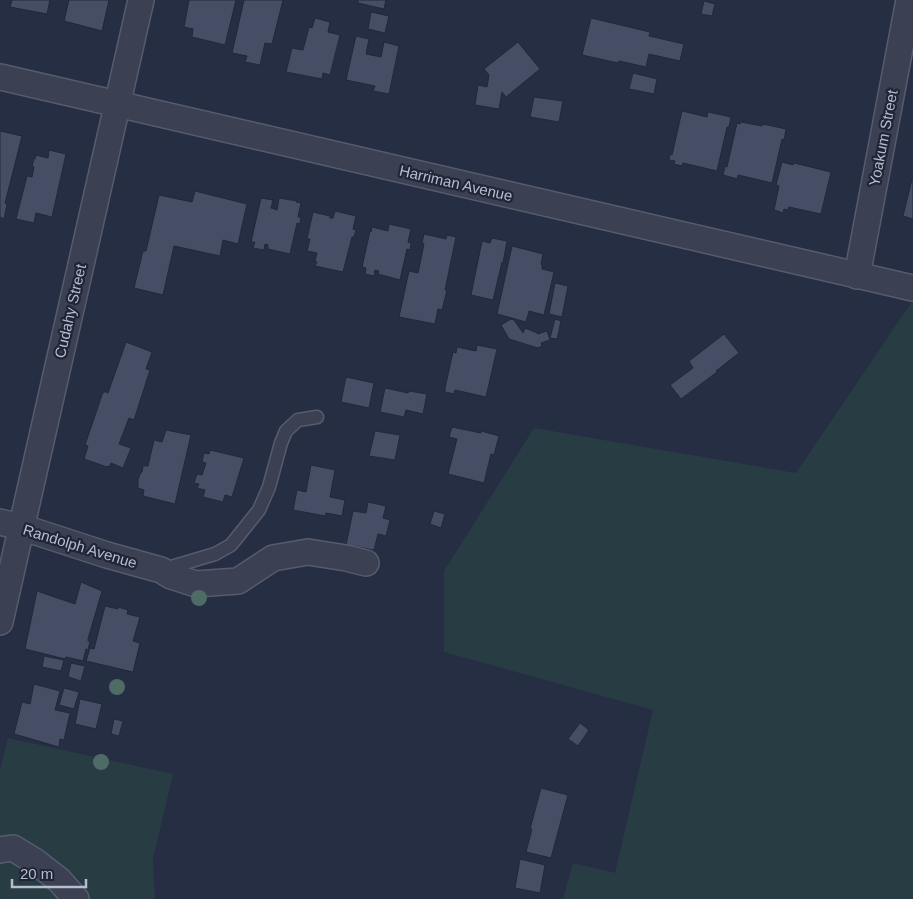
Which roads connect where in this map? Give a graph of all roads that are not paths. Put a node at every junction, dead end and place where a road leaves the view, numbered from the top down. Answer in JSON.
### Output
{"nodes":[{"id":1,"x":141,"y":0,"type":"edge"},
{"id":2,"x":909,"y":0,"type":"edge"},
{"id":3,"x":0,"y":77,"type":"edge"},
{"id":4,"x":117,"y":104,"type":"junction"},
{"id":5,"x":856,"y":276,"type":"junction"},
{"id":6,"x":913,"y":288,"type":"edge"},
{"id":7,"x":317,"y":418,"type":"dead end"},
{"id":8,"x":11,"y":524,"type":"edge"},
{"id":9,"x":366,"y":562,"type":"dead end"},
{"id":10,"x":161,"y":570,"type":"junction"},
{"id":11,"x":0,"y":622,"type":"edge"},
{"id":12,"x":0,"y":850,"type":"edge"},
{"id":13,"x":76,"y":899,"type":"edge"}],
"edges":[{"from":1,"to":4,"type":"street","name":"Cudahy Street"},
{"from":2,"to":5,"type":"street","name":"Yoakum Street"},
{"from":3,"to":4,"type":"street","name":"Harriman Avenue"},
{"from":4,"to":5,"type":"street","name":"Harriman Avenue"},
{"from":4,"to":8,"type":"street","name":"Cudahy Street"},
{"from":5,"to":6,"type":"street","name":"Harriman Avenue"},
{"from":7,"to":10,"type":"lane"},
{"from":8,"to":10,"type":"street","name":"Randolph Avenue"},
{"from":8,"to":11,"type":"street","name":"Cudahy Street"},
{"from":9,"to":10,"type":"street","name":"Randolph Avenue"},
{"from":12,"to":13,"type":"street"}]}
